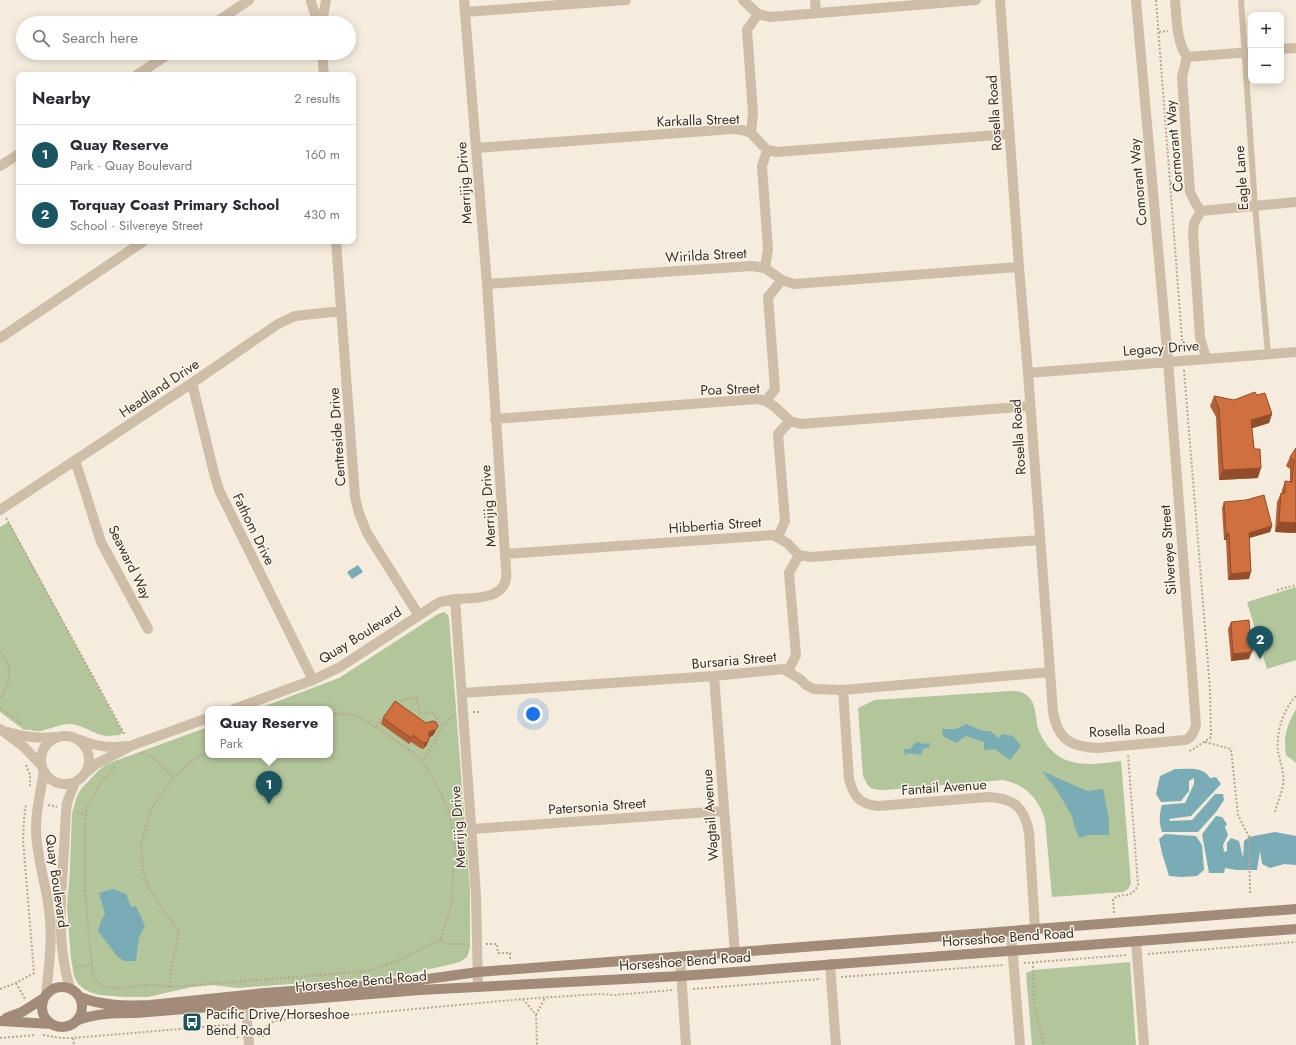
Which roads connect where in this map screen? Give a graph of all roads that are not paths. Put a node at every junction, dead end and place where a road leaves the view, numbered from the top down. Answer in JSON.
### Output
{"nodes":[{"id":1,"x":249,"y":0,"type":"edge"},
{"id":2,"x":326,"y":0,"type":"edge"},
{"id":3,"x":464,"y":0,"type":"edge"},
{"id":4,"x":626,"y":0,"type":"edge"},
{"id":5,"x":744,"y":0,"type":"edge"},
{"id":6,"x":815,"y":0,"type":"edge"},
{"id":7,"x":976,"y":0,"type":"edge"},
{"id":8,"x":1000,"y":0,"type":"edge"},
{"id":9,"x":1136,"y":0,"type":"edge"},
{"id":10,"x":1175,"y":0,"type":"edge"},
{"id":11,"x":1241,"y":0,"type":"edge"},
{"id":12,"x":309,"y":1,"type":"edge"},
{"id":13,"x":465,"y":12,"type":"junction"},
{"id":14,"x":816,"y":13,"type":"junction"},
{"id":15,"x":758,"y":14,"type":"junction"},
{"id":16,"x":225,"y":16,"type":"edge"},
{"id":17,"x":315,"y":16,"type":"edge"},
{"id":18,"x":323,"y":16,"type":"edge"},
{"id":19,"x":1296,"y":48,"type":"edge"},
{"id":20,"x":1284,"y":49,"type":"edge"},
{"id":21,"x":1248,"y":52,"type":"edge"},
{"id":22,"x":1187,"y":58,"type":"junction"},
{"id":23,"x":160,"y":60,"type":"edge"},
{"id":24,"x":323,"y":60,"type":"edge"},
{"id":25,"x":142,"y":72,"type":"edge"},
{"id":26,"x":324,"y":72,"type":"edge"},
{"id":27,"x":1249,"y":84,"type":"edge"},
{"id":28,"x":751,"y":133,"type":"junction"},
{"id":29,"x":1010,"y":134,"type":"junction"},
{"id":30,"x":476,"y":148,"type":"junction"},
{"id":31,"x":767,"y":150,"type":"junction"},
{"id":32,"x":16,"y":156,"type":"edge"},
{"id":33,"x":0,"y":166,"type":"edge"},
{"id":34,"x":1296,"y":202,"type":"edge"},
{"id":35,"x":1255,"y":206,"type":"junction"},
{"id":36,"x":1201,"y":211,"type":"junction"},
{"id":37,"x":140,"y":244,"type":"edge"},
{"id":38,"x":336,"y":244,"type":"edge"},
{"id":39,"x":1019,"y":267,"type":"junction"},
{"id":40,"x":765,"y":268,"type":"junction"},
{"id":41,"x":782,"y":280,"type":"junction"},
{"id":42,"x":487,"y":284,"type":"junction"},
{"id":43,"x":341,"y":311,"type":"junction"},
{"id":44,"x":0,"y":338,"type":"edge"},
{"id":45,"x":1296,"y":352,"type":"edge"},
{"id":46,"x":1268,"y":354,"type":"junction"},
{"id":47,"x":1206,"y":358,"type":"junction"},
{"id":48,"x":1168,"y":361,"type":"junction"},
{"id":49,"x":1028,"y":373,"type":"junction"},
{"id":50,"x":192,"y":383,"type":"junction"},
{"id":51,"x":766,"y":401,"type":"junction"},
{"id":52,"x":1030,"y":406,"type":"junction"},
{"id":53,"x":495,"y":419,"type":"junction"},
{"id":54,"x":790,"y":421,"type":"junction"},
{"id":55,"x":75,"y":460,"type":"junction"},
{"id":56,"x":0,"y":510,"type":"edge"},
{"id":57,"x":778,"y":537,"type":"junction"},
{"id":58,"x":1040,"y":540,"type":"junction"},
{"id":59,"x":505,"y":554,"type":"junction"},
{"id":60,"x":799,"y":556,"type":"junction"},
{"id":61,"x":455,"y":599,"type":"junction"},
{"id":62,"x":418,"y":614,"type":"junction"},
{"id":63,"x":148,"y":629,"type":"dead end"},
{"id":64,"x":788,"y":671,"type":"junction"},
{"id":65,"x":1050,"y":672,"type":"junction"},
{"id":66,"x":714,"y":676,"type":"junction"},
{"id":67,"x":313,"y":680,"type":"junction"},
{"id":68,"x":843,"y":690,"type":"junction"},
{"id":69,"x":462,"y":694,"type":"junction"},
{"id":70,"x":242,"y":706,"type":"edge"},
{"id":71,"x":205,"y":719,"type":"edge"},
{"id":72,"x":1,"y":729,"type":"edge"},
{"id":73,"x":1191,"y":736,"type":"joint"},
{"id":74,"x":54,"y":737,"type":"junction"},
{"id":75,"x":81,"y":740,"type":"junction"},
{"id":76,"x":135,"y":749,"type":"junction"},
{"id":77,"x":43,"y":768,"type":"junction"},
{"id":78,"x":87,"y":772,"type":"junction"},
{"id":79,"x":76,"y":782,"type":"junction"},
{"id":80,"x":723,"y":811,"type":"junction"},
{"id":81,"x":472,"y":829,"type":"junction"},
{"id":82,"x":1296,"y":909,"type":"edge"},
{"id":83,"x":1035,"y":928,"type":"junction"},
{"id":84,"x":1296,"y":929,"type":"edge"},
{"id":85,"x":1011,"y":931,"type":"junction"},
{"id":86,"x":1136,"y":942,"type":"junction"},
{"id":87,"x":1012,"y":951,"type":"junction"},
{"id":88,"x":734,"y":953,"type":"junction"},
{"id":89,"x":680,"y":957,"type":"junction"},
{"id":90,"x":830,"y":964,"type":"junction"},
{"id":91,"x":478,"y":972,"type":"junction"},
{"id":92,"x":681,"y":976,"type":"junction"},
{"id":93,"x":478,"y":987,"type":"junction"},
{"id":94,"x":70,"y":988,"type":"junction"},
{"id":95,"x":45,"y":996,"type":"junction"},
{"id":96,"x":80,"y":997,"type":"junction"},
{"id":97,"x":245,"y":1000,"type":"junction"},
{"id":98,"x":0,"y":1020,"type":"edge"},
{"id":99,"x":76,"y":1021,"type":"junction"},
{"id":100,"x":52,"y":1024,"type":"junction"},
{"id":101,"x":249,"y":1045,"type":"edge"},
{"id":102,"x":686,"y":1045,"type":"edge"},
{"id":103,"x":836,"y":1045,"type":"edge"},
{"id":104,"x":1020,"y":1045,"type":"edge"},
{"id":105,"x":1144,"y":1045,"type":"edge"}],
"edges":[{"from":1,"to":16,"type":"street"},
{"from":2,"to":12,"type":"street"},
{"from":2,"to":18,"type":"street"},
{"from":3,"to":13,"type":"street","name":"Merrijig Drive"},
{"from":4,"to":13,"type":"street"},
{"from":5,"to":15,"type":"street"},
{"from":6,"to":14,"type":"street"},
{"from":7,"to":14,"type":"street"},
{"from":8,"to":29,"type":"street","name":"Rosella Road"},
{"from":9,"to":48,"type":"street","name":"Comorant Way"},
{"from":10,"to":22,"type":"street"},
{"from":11,"to":21,"type":"lane","name":"Eagle Lane"},
{"from":12,"to":17,"type":"street"},
{"from":13,"to":30,"type":"street","name":"Merrijig Drive"},
{"from":14,"to":15,"type":"street"},
{"from":15,"to":28,"type":"street"},
{"from":19,"to":20,"type":"street"},
{"from":21,"to":22,"type":"street"},
{"from":22,"to":36,"type":"street","name":"Cormorant Way"},
{"from":23,"to":25,"type":"street"},
{"from":24,"to":26,"type":"street"},
{"from":27,"to":35,"type":"lane","name":"Eagle Lane"},
{"from":28,"to":30,"type":"street","name":"Karkalla Street"},
{"from":28,"to":31,"type":"street","name":"Karkalla Street"},
{"from":29,"to":31,"type":"street"},
{"from":29,"to":39,"type":"street","name":"Rosella Road"},
{"from":30,"to":42,"type":"street","name":"Merrijig Drive"},
{"from":31,"to":40,"type":"street"},
{"from":32,"to":33,"type":"street"},
{"from":34,"to":35,"type":"street"},
{"from":35,"to":36,"type":"street"},
{"from":35,"to":46,"type":"lane","name":"Eagle Lane"},
{"from":36,"to":47,"type":"street"},
{"from":37,"to":44,"type":"street"},
{"from":38,"to":43,"type":"street","name":"Centreside Drive"},
{"from":39,"to":41,"type":"street","name":"Wirilda Street"},
{"from":39,"to":49,"type":"street","name":"Rosella Road"},
{"from":40,"to":41,"type":"street","name":"Wirilda Street"},
{"from":40,"to":42,"type":"street","name":"Wirilda Street"},
{"from":41,"to":51,"type":"street"},
{"from":42,"to":53,"type":"street","name":"Merrijig Drive"},
{"from":43,"to":50,"type":"street","name":"Headland Drive"},
{"from":43,"to":62,"type":"street","name":"Centreside Drive"},
{"from":45,"to":46,"type":"street","name":"Legacy Drive"},
{"from":46,"to":47,"type":"street","name":"Legacy Drive"},
{"from":47,"to":48,"type":"street","name":"Legacy Drive"},
{"from":48,"to":49,"type":"street","name":"Legacy Drive"},
{"from":48,"to":73,"type":"street","name":"Silvereye Street"},
{"from":49,"to":52,"type":"street","name":"Rosella Road"},
{"from":50,"to":55,"type":"street","name":"Headland Drive"},
{"from":50,"to":67,"type":"street","name":"Fathom Drive"},
{"from":51,"to":53,"type":"street","name":"Poa Street"},
{"from":51,"to":54,"type":"street","name":"Poa Street"},
{"from":52,"to":54,"type":"street"},
{"from":52,"to":58,"type":"street","name":"Rosella Road"},
{"from":53,"to":59,"type":"street","name":"Merrijig Drive"},
{"from":54,"to":57,"type":"street"},
{"from":55,"to":56,"type":"street","name":"Headland Drive"},
{"from":55,"to":63,"type":"street","name":"Seaward Way"},
{"from":57,"to":59,"type":"street","name":"Hibbertia Street"},
{"from":57,"to":60,"type":"street","name":"Hibbertia Street"},
{"from":58,"to":60,"type":"street"},
{"from":58,"to":65,"type":"street","name":"Rosella Road"},
{"from":59,"to":61,"type":"street","name":"Merrijig Drive"},
{"from":60,"to":64,"type":"street"},
{"from":61,"to":62,"type":"street","name":"Quay Boulevard"},
{"from":61,"to":69,"type":"street","name":"Merrijig Drive"},
{"from":62,"to":67,"type":"street","name":"Quay Boulevard"},
{"from":64,"to":66,"type":"street","name":"Bursaria Street"},
{"from":64,"to":68,"type":"street","name":"Bursaria Street"},
{"from":65,"to":68,"type":"street","name":"Bursaria Street"},
{"from":65,"to":73,"type":"street","name":"Rosella Road"},
{"from":66,"to":69,"type":"street","name":"Bursaria Street"},
{"from":66,"to":80,"type":"street","name":"Wagtail Avenue"},
{"from":67,"to":70,"type":"street","name":"Quay Boulevard"},
{"from":68,"to":83,"type":"street","name":"Fantail Avenue"},
{"from":69,"to":81,"type":"street","name":"Merrijig Drive"},
{"from":71,"to":76,"type":"street","name":"Quay Boulevard"},
{"from":72,"to":74,"type":"street"},
{"from":72,"to":77,"type":"street"},
{"from":74,"to":75,"type":"street","name":"Quay Boulevard"},
{"from":74,"to":77,"type":"street","name":"Quay Boulevard"},
{"from":75,"to":76,"type":"street","name":"Quay Boulevard"},
{"from":75,"to":78,"type":"street"},
{"from":76,"to":78,"type":"street","name":"Quay Boulevard"},
{"from":77,"to":79,"type":"street"},
{"from":77,"to":95,"type":"street","name":"Quay Boulevard"},
{"from":78,"to":79,"type":"street","name":"Quay Boulevard"},
{"from":79,"to":94,"type":"street","name":"Quay Boulevard"},
{"from":80,"to":81,"type":"street","name":"Patersonia Street"},
{"from":80,"to":88,"type":"street","name":"Wagtail Avenue"},
{"from":81,"to":91,"type":"street","name":"Merrijig Drive"},
{"from":82,"to":83,"type":"street","name":"Horseshoe Bend Road"},
{"from":83,"to":85,"type":"street","name":"Horseshoe Bend Road"},
{"from":84,"to":86,"type":"street","name":"Horseshoe Bend Road"},
{"from":85,"to":87,"type":"street"},
{"from":85,"to":88,"type":"street","name":"Horseshoe Bend Road"},
{"from":86,"to":87,"type":"street","name":"Horseshoe Bend Road"},
{"from":86,"to":105,"type":"street"},
{"from":87,"to":90,"type":"street","name":"Horseshoe Bend Road"},
{"from":87,"to":104,"type":"street"},
{"from":88,"to":89,"type":"street","name":"Horseshoe Bend Road"},
{"from":89,"to":91,"type":"street","name":"Horseshoe Bend Road"},
{"from":89,"to":92,"type":"street"},
{"from":90,"to":92,"type":"street","name":"Horseshoe Bend Road"},
{"from":90,"to":103,"type":"street"},
{"from":91,"to":93,"type":"street","name":"Merrijig Drive"},
{"from":91,"to":97,"type":"street","name":"Horseshoe Bend Road"},
{"from":92,"to":93,"type":"street","name":"Horseshoe Bend Road"},
{"from":92,"to":102,"type":"street"},
{"from":93,"to":97,"type":"street","name":"Horseshoe Bend Road"},
{"from":94,"to":95,"type":"street"},
{"from":94,"to":96,"type":"street"},
{"from":95,"to":98,"type":"street"},
{"from":95,"to":100,"type":"street"},
{"from":96,"to":97,"type":"street","name":"Horseshoe Bend Road"},
{"from":96,"to":99,"type":"street"},
{"from":97,"to":99,"type":"street","name":"Horseshoe Bend Road"},
{"from":97,"to":101,"type":"street"},
{"from":98,"to":100,"type":"street"},
{"from":99,"to":100,"type":"street"}]}
